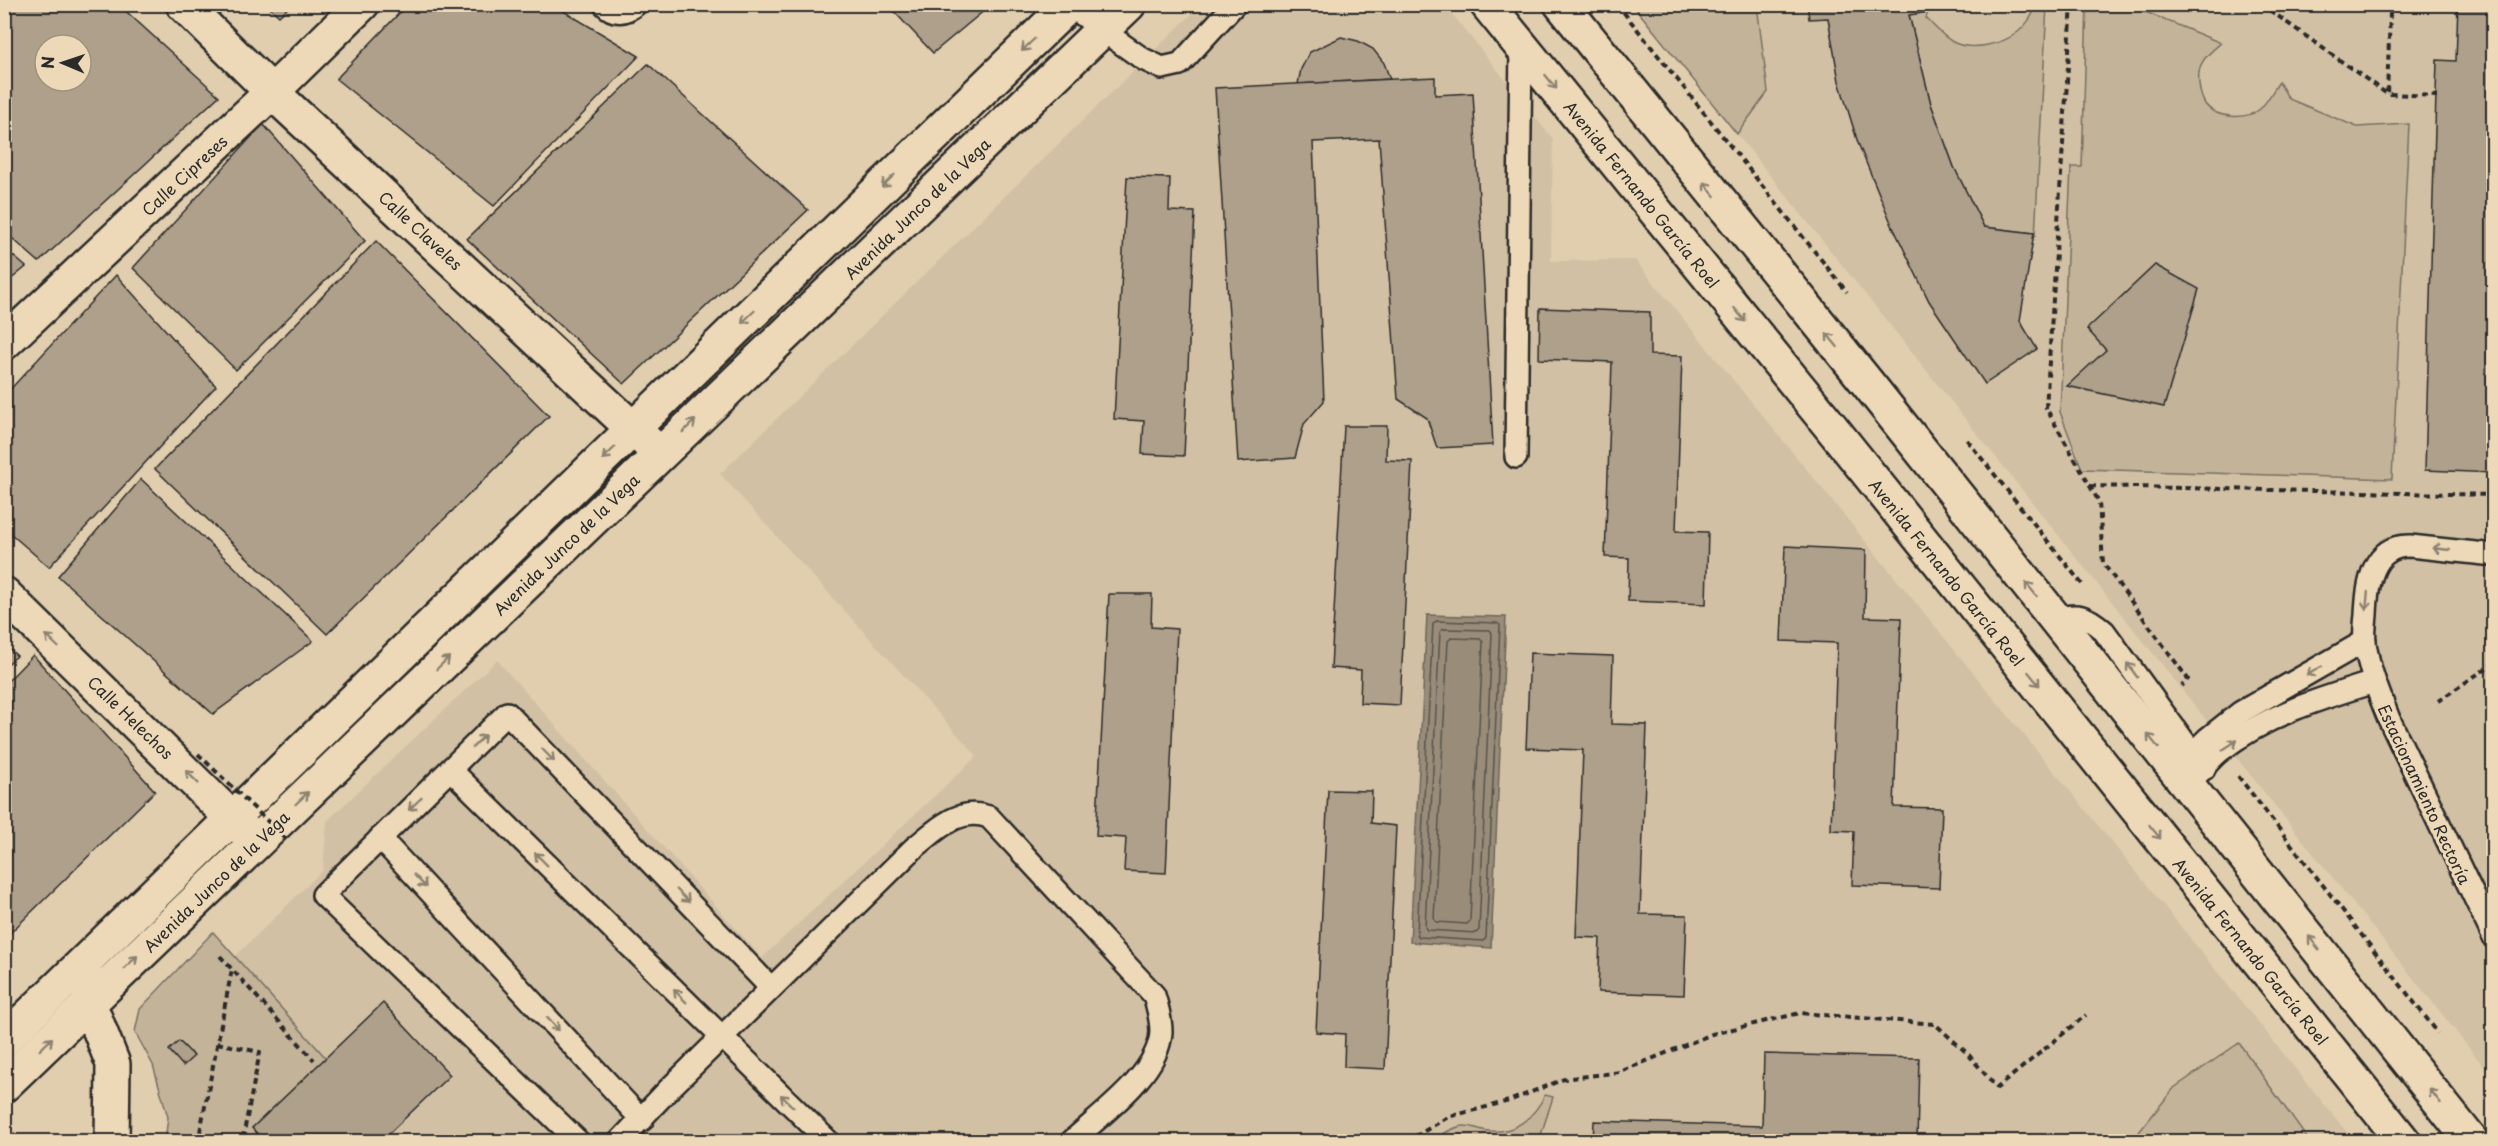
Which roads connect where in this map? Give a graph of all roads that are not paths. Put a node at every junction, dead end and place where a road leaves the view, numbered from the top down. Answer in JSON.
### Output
{"nodes":[{"id":1,"x":183,"y":4,"type":"edge"},
{"id":2,"x":362,"y":4,"type":"edge"},
{"id":3,"x":604,"y":4,"type":"edge"},
{"id":4,"x":636,"y":4,"type":"edge"},
{"id":5,"x":1070,"y":4,"type":"edge"},
{"id":6,"x":1129,"y":4,"type":"edge"},
{"id":7,"x":1235,"y":4,"type":"edge"},
{"id":8,"x":1487,"y":4,"type":"edge"},
{"id":9,"x":1561,"y":4,"type":"edge"},
{"id":10,"x":1102,"y":30,"type":"junction"},
{"id":11,"x":1521,"y":46,"type":"junction"},
{"id":12,"x":272,"y":92,"type":"junction"},
{"id":13,"x":4,"y":343,"type":"edge"},
{"id":14,"x":634,"y":428,"type":"junction"},
{"id":15,"x":660,"y":454,"type":"junction"},
{"id":16,"x":1516,"y":457,"type":"dead end"},
{"id":17,"x":2493,"y":555,"type":"edge"},
{"id":18,"x":4,"y":594,"type":"edge"},
{"id":19,"x":2365,"y":641,"type":"junction"},
{"id":20,"x":2374,"y":682,"type":"junction"},
{"id":21,"x":2190,"y":769,"type":"junction"},
{"id":22,"x":451,"y":770,"type":"junction"},
{"id":23,"x":233,"y":818,"type":"junction"},
{"id":24,"x":380,"y":838,"type":"junction"},
{"id":25,"x":272,"y":841,"type":"junction"},
{"id":26,"x":199,"y":850,"type":"junction"},
{"id":27,"x":177,"y":873,"type":"junction"},
{"id":28,"x":222,"y":875,"type":"junction"},
{"id":29,"x":199,"y":897,"type":"junction"},
{"id":30,"x":2493,"y":938,"type":"edge"},
{"id":31,"x":95,"y":952,"type":"junction"},
{"id":32,"x":771,"y":988,"type":"junction"},
{"id":33,"x":89,"y":1003,"type":"junction"},
{"id":34,"x":722,"y":1037,"type":"junction"},
{"id":35,"x":4,"y":1040,"type":"edge"},
{"id":36,"x":4,"y":1085,"type":"edge"},
{"id":37,"x":642,"y":1120,"type":"junction"},
{"id":38,"x":112,"y":1142,"type":"edge"},
{"id":39,"x":579,"y":1142,"type":"edge"},
{"id":40,"x":619,"y":1142,"type":"edge"},
{"id":41,"x":829,"y":1142,"type":"edge"},
{"id":42,"x":1071,"y":1142,"type":"edge"},
{"id":43,"x":2404,"y":1142,"type":"edge"},
{"id":44,"x":2472,"y":1142,"type":"edge"}],
"edges":[{"from":1,"to":12,"type":"street","name":"Calle Claveles"},
{"from":2,"to":12,"type":"street","name":"Calle Cipreses"},
{"from":3,"to":4,"type":"lane"},
{"from":5,"to":10,"type":"lane"},
{"from":5,"to":14,"type":"street","name":"Avenida Junco de la Vega","one_way":true},
{"from":6,"to":10,"type":"street","name":"Avenida Junco de la Vega"},
{"from":7,"to":10,"type":"lane"},
{"from":8,"to":11,"type":"street","name":"Avenida Fernando García Roel"},
{"from":21,"to":9,"type":"street","one_way":true},
{"from":15,"to":10,"type":"street","name":"Avenida Junco de la Vega","one_way":true},
{"from":11,"to":16,"type":"lane"},
{"from":11,"to":43,"type":"street","name":"Avenida Fernando García Roel","one_way":true},
{"from":12,"to":13,"type":"street","name":"Calle Cipreses"},
{"from":12,"to":14,"type":"street","name":"Calle Claveles"},
{"from":14,"to":15,"type":"street","name":"Calle Claveles"},
{"from":14,"to":23,"type":"street","name":"Avenida Junco de la Vega","one_way":true},
{"from":25,"to":15,"type":"street","name":"Avenida Junco de la Vega","one_way":true},
{"from":17,"to":19,"type":"lane","name":"Estacionamiento Rectoría","one_way":true},
{"from":23,"to":18,"type":"street","name":"Calle Helechos","one_way":true},
{"from":19,"to":20,"type":"lane","name":"Estacionamiento Rectoría"},
{"from":19,"to":21,"type":"lane","one_way":true},
{"from":21,"to":20,"type":"lane","name":"Estacionamiento Rectoría","one_way":true},
{"from":20,"to":30,"type":"lane","name":"Estacionamiento Rectoría"},
{"from":44,"to":21,"type":"street","one_way":true},
{"from":22,"to":24,"type":"lane","one_way":true},
{"from":22,"to":32,"type":"lane","one_way":true},
{"from":34,"to":22,"type":"lane","one_way":true},
{"from":23,"to":25,"type":"street","name":"Calle Helechos"},
{"from":23,"to":26,"type":"street","name":"Avenida Junco de la Vega"},
{"from":24,"to":37,"type":"lane","one_way":true},
{"from":24,"to":39,"type":"lane"},
{"from":25,"to":28,"type":"street","name":"Avenida Junco de la Vega"},
{"from":26,"to":27,"type":"street","name":"Avenida Junco de la Vega"},
{"from":26,"to":28,"type":"street"},
{"from":27,"to":29,"type":"street"},
{"from":27,"to":31,"type":"street","name":"Avenida Junco de la Vega"},
{"from":28,"to":29,"type":"street","name":"Avenida Junco de la Vega"},
{"from":33,"to":29,"type":"street","name":"Avenida Junco de la Vega","one_way":true},
{"from":31,"to":33,"type":"street"},
{"from":31,"to":35,"type":"street","name":"Avenida Junco de la Vega"},
{"from":32,"to":34,"type":"lane"},
{"from":32,"to":42,"type":"lane"},
{"from":36,"to":33,"type":"street","name":"Avenida Junco de la Vega","one_way":true},
{"from":33,"to":38,"type":"street"},
{"from":34,"to":37,"type":"lane"},
{"from":41,"to":34,"type":"lane","one_way":true},
{"from":37,"to":40,"type":"lane"}]}
